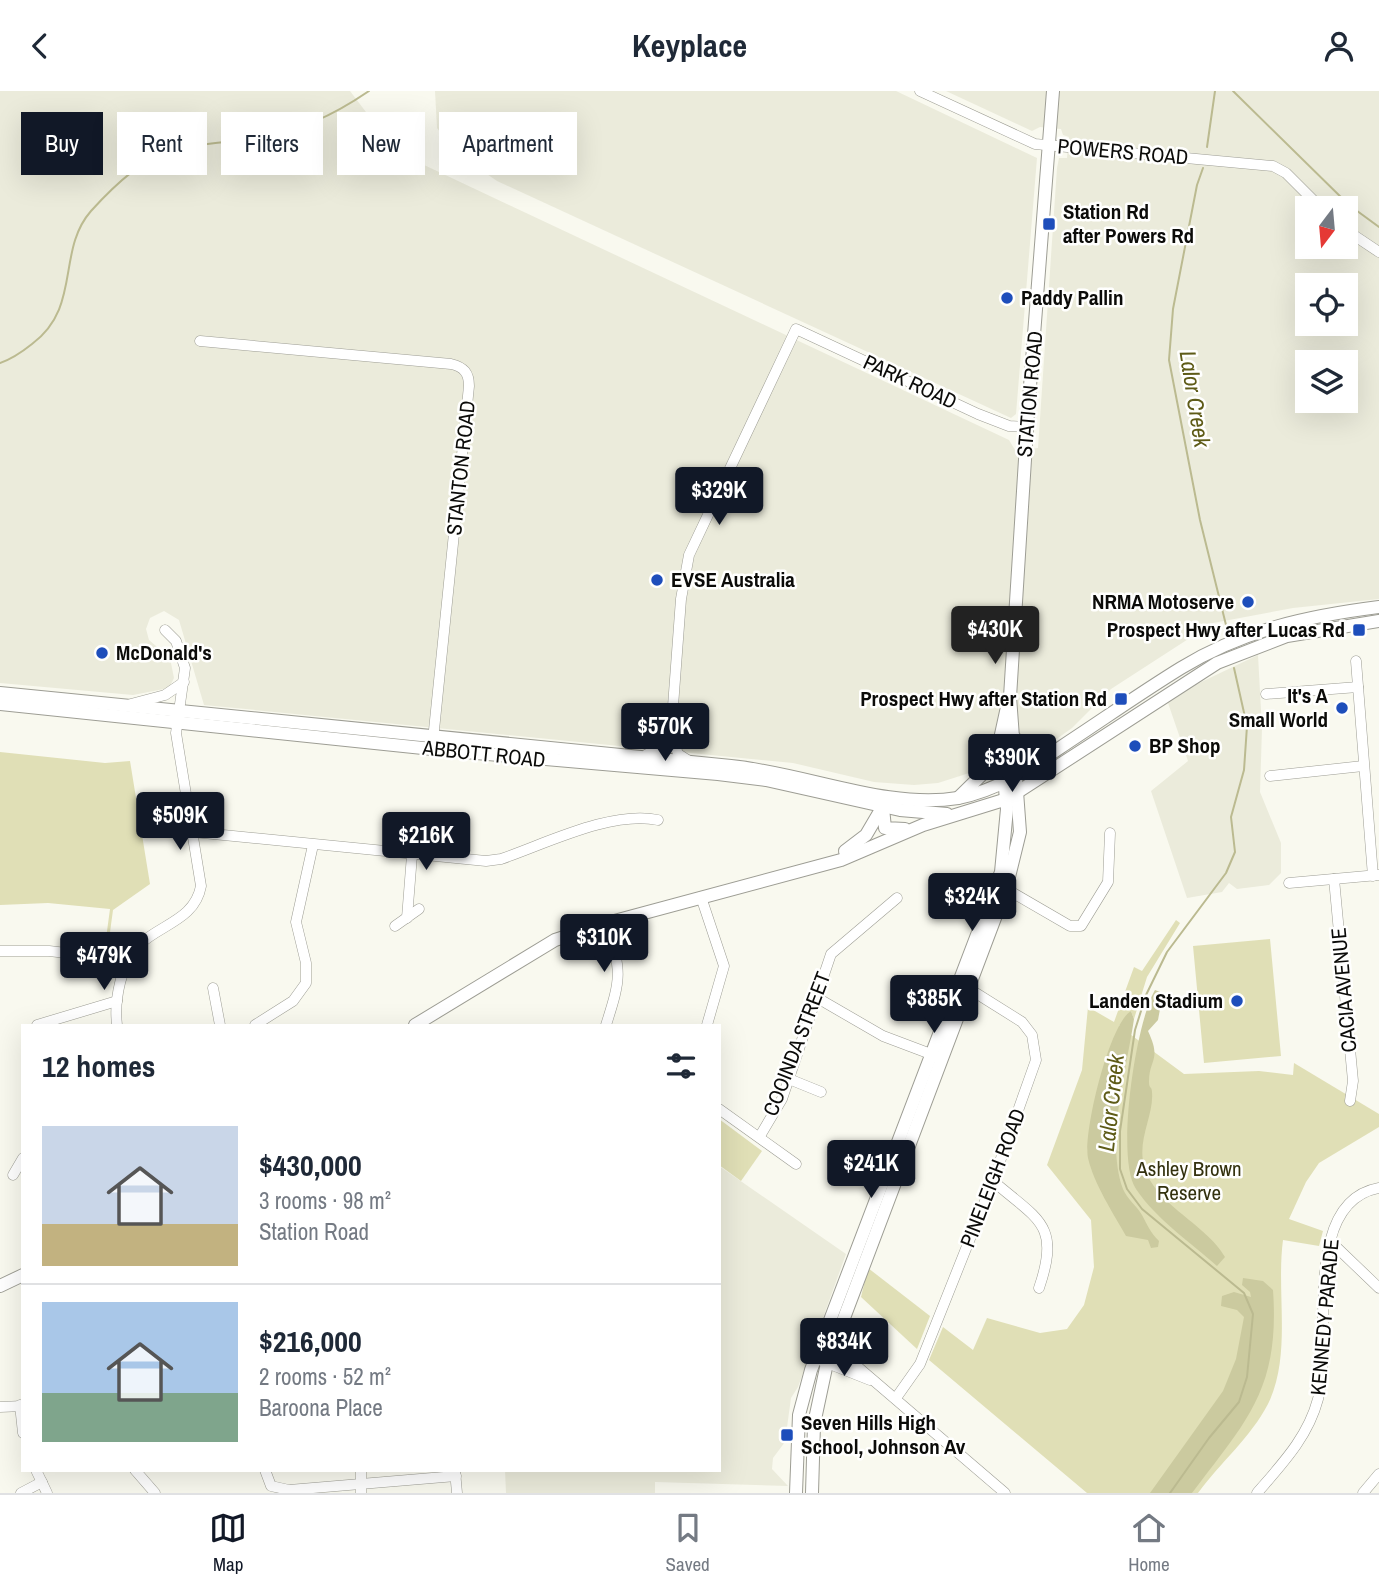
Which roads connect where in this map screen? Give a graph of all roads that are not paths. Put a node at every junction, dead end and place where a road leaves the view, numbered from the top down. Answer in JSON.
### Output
{"nodes":[{"id":1,"x":920,"y":91,"type":"edge"},
{"id":2,"x":1053,"y":91,"type":"edge"},
{"id":3,"x":1049,"y":146,"type":"junction"},
{"id":4,"x":1309,"y":196,"type":"edge"},
{"id":5,"x":1358,"y":238,"type":"edge"},
{"id":6,"x":1379,"y":252,"type":"edge"},
{"id":7,"x":201,"y":341,"type":"dead end"},
{"id":8,"x":1027,"y":428,"type":"junction"},
{"id":9,"x":1379,"y":607,"type":"edge"},
{"id":10,"x":1379,"y":621,"type":"edge"},
{"id":11,"x":165,"y":629,"type":"dead end"},
{"id":12,"x":1356,"y":661,"type":"dead end"},
{"id":13,"x":184,"y":682,"type":"junction"},
{"id":14,"x":1358,"y":687,"type":"junction"},
{"id":15,"x":0,"y":693,"type":"edge"},
{"id":16,"x":1266,"y":694,"type":"dead end"},
{"id":17,"x":1010,"y":697,"type":"junction"},
{"id":18,"x":0,"y":704,"type":"edge"},
{"id":19,"x":128,"y":707,"type":"junction"},
{"id":20,"x":178,"y":718,"type":"junction"},
{"id":21,"x":1012,"y":731,"type":"junction"},
{"id":22,"x":671,"y":733,"type":"junction"},
{"id":23,"x":432,"y":744,"type":"junction"},
{"id":24,"x":1048,"y":755,"type":"junction"},
{"id":25,"x":611,"y":756,"type":"junction"},
{"id":26,"x":1000,"y":756,"type":"junction"},
{"id":27,"x":693,"y":763,"type":"junction"},
{"id":28,"x":1363,"y":766,"type":"junction"},
{"id":29,"x":1045,"y":774,"type":"junction"},
{"id":30,"x":1270,"y":776,"type":"dead end"},
{"id":31,"x":1010,"y":779,"type":"junction"},
{"id":32,"x":1012,"y":796,"type":"junction"},
{"id":33,"x":958,"y":798,"type":"junction"},
{"id":34,"x":886,"y":802,"type":"junction"},
{"id":35,"x":979,"y":809,"type":"junction"},
{"id":36,"x":965,"y":813,"type":"junction"},
{"id":37,"x":658,"y":820,"type":"dead end"},
{"id":38,"x":923,"y":825,"type":"junction"},
{"id":39,"x":193,"y":832,"type":"junction"},
{"id":40,"x":1020,"y":832,"type":"junction"},
{"id":41,"x":1110,"y":833,"type":"dead end"},
{"id":42,"x":1006,"y":841,"type":"junction"},
{"id":43,"x":313,"y":845,"type":"junction"},
{"id":44,"x":472,"y":846,"type":"dead end"},
{"id":45,"x":412,"y":855,"type":"junction"},
{"id":46,"x":471,"y":860,"type":"junction"},
{"id":47,"x":824,"y":863,"type":"junction"},
{"id":48,"x":1376,"y":875,"type":"edge"},
{"id":49,"x":1334,"y":879,"type":"junction"},
{"id":50,"x":1289,"y":883,"type":"dead end"},
{"id":51,"x":1002,"y":887,"type":"junction"},
{"id":52,"x":701,"y":897,"type":"junction"},
{"id":53,"x":897,"y":898,"type":"dead end"},
{"id":54,"x":419,"y":909,"type":"dead end"},
{"id":55,"x":407,"y":918,"type":"junction"},
{"id":56,"x":607,"y":923,"type":"junction"},
{"id":57,"x":396,"y":926,"type":"dead end"},
{"id":58,"x":0,"y":951,"type":"edge"},
{"id":59,"x":127,"y":960,"type":"junction"},
{"id":60,"x":963,"y":986,"type":"junction"},
{"id":61,"x":213,"y":988,"type":"dead end"},
{"id":62,"x":814,"y":996,"type":"junction"},
{"id":63,"x":117,"y":1001,"type":"junction"},
{"id":64,"x":40,"y":1024,"type":"edge"},
{"id":65,"x":117,"y":1024,"type":"edge"},
{"id":66,"x":220,"y":1024,"type":"edge"},
{"id":67,"x":257,"y":1024,"type":"edge"},
{"id":68,"x":417,"y":1024,"type":"edge"},
{"id":69,"x":606,"y":1024,"type":"edge"},
{"id":70,"x":707,"y":1024,"type":"edge"},
{"id":71,"x":938,"y":1056,"type":"junction"},
{"id":72,"x":789,"y":1079,"type":"junction"},
{"id":73,"x":821,"y":1093,"type":"dead end"},
{"id":74,"x":1350,"y":1101,"type":"dead end"},
{"id":75,"x":721,"y":1110,"type":"edge"},
{"id":76,"x":760,"y":1136,"type":"junction"},
{"id":77,"x":21,"y":1161,"type":"edge"},
{"id":78,"x":796,"y":1164,"type":"dead end"},
{"id":79,"x":13,"y":1175,"type":"dead end"},
{"id":80,"x":993,"y":1181,"type":"junction"},
{"id":81,"x":1379,"y":1188,"type":"edge"},
{"id":82,"x":1330,"y":1241,"type":"junction"},
{"id":83,"x":21,"y":1276,"type":"edge"},
{"id":84,"x":0,"y":1286,"type":"edge"},
{"id":85,"x":1379,"y":1287,"type":"edge"},
{"id":86,"x":1039,"y":1288,"type":"dead end"},
{"id":87,"x":823,"y":1356,"type":"junction"},
{"id":88,"x":896,"y":1398,"type":"junction"},
{"id":89,"x":21,"y":1406,"type":"edge"},
{"id":90,"x":0,"y":1407,"type":"edge"},
{"id":91,"x":37,"y":1472,"type":"edge"},
{"id":92,"x":137,"y":1472,"type":"edge"},
{"id":93,"x":266,"y":1472,"type":"edge"},
{"id":94,"x":455,"y":1473,"type":"edge"},
{"id":95,"x":1379,"y":1474,"type":"edge"},
{"id":96,"x":42,"y":1482,"type":"junction"},
{"id":97,"x":361,"y":1489,"type":"edge"},
{"id":98,"x":21,"y":1493,"type":"edge"},
{"id":99,"x":47,"y":1493,"type":"edge"},
{"id":100,"x":155,"y":1493,"type":"edge"},
{"id":101,"x":457,"y":1493,"type":"edge"},
{"id":102,"x":796,"y":1493,"type":"edge"},
{"id":103,"x":812,"y":1493,"type":"edge"},
{"id":104,"x":1005,"y":1493,"type":"edge"},
{"id":105,"x":1257,"y":1493,"type":"edge"},
{"id":106,"x":1363,"y":1493,"type":"edge"}],
"edges":[{"from":1,"to":3,"type":"street","name":"POWERS ROAD"},
{"from":2,"to":3,"type":"main road","name":"STATION ROAD"},
{"from":3,"to":4,"type":"street","name":"POWERS ROAD"},
{"from":3,"to":8,"type":"main road","name":"STATION ROAD"},
{"from":5,"to":6,"type":"street"},
{"from":7,"to":23,"type":"street","name":"STANTON ROAD"},
{"from":8,"to":17,"type":"main road","name":"STATION ROAD"},
{"from":8,"to":22,"type":"street","name":"PARK ROAD"},
{"from":9,"to":24,"type":"main road","name":"ABBOTT ROAD"},
{"from":10,"to":29,"type":"main road"},
{"from":11,"to":13,"type":"street"},
{"from":12,"to":14,"type":"street"},
{"from":13,"to":19,"type":"street"},
{"from":13,"to":20,"type":"street"},
{"from":14,"to":16,"type":"street"},
{"from":14,"to":28,"type":"street"},
{"from":15,"to":19,"type":"main road","name":"ABBOTT ROAD"},
{"from":17,"to":21,"type":"main road","name":"STATION ROAD"},
{"from":17,"to":26,"type":"main road","name":"STATION ROAD"},
{"from":18,"to":20,"type":"main road","name":"ABBOTT ROAD"},
{"from":19,"to":20,"type":"main road","name":"ABBOTT ROAD"},
{"from":20,"to":23,"type":"main road","name":"ABBOTT ROAD"},
{"from":20,"to":39,"type":"street"},
{"from":21,"to":24,"type":"main road"},
{"from":21,"to":31,"type":"main road","name":"STATION ROAD"},
{"from":22,"to":25,"type":"street"},
{"from":22,"to":27,"type":"street"},
{"from":23,"to":25,"type":"main road","name":"ABBOTT ROAD"},
{"from":23,"to":34,"type":"main road","name":"ABBOTT ROAD"},
{"from":24,"to":31,"type":"main road","name":"ABBOTT ROAD"},
{"from":25,"to":27,"type":"main road","name":"ABBOTT ROAD"},
{"from":26,"to":31,"type":"main road","name":"STATION ROAD"},
{"from":26,"to":33,"type":"main road"},
{"from":27,"to":34,"type":"main road","name":"ABBOTT ROAD"},
{"from":28,"to":30,"type":"street"},
{"from":28,"to":48,"type":"street"},
{"from":29,"to":32,"type":"main road"},
{"from":29,"to":40,"type":"main road"},
{"from":31,"to":32,"type":"main road"},
{"from":31,"to":33,"type":"main road","name":"ABBOTT ROAD"},
{"from":32,"to":35,"type":"main road"},
{"from":32,"to":40,"type":"main road"},
{"from":32,"to":42,"type":"main road"},
{"from":33,"to":34,"type":"main road","name":"ABBOTT ROAD"},
{"from":34,"to":36,"type":"main road","name":"ABBOTT ROAD"},
{"from":34,"to":38,"type":"main road"},
{"from":34,"to":47,"type":"main road"},
{"from":35,"to":36,"type":"main road"},
{"from":35,"to":42,"type":"main road"},
{"from":36,"to":38,"type":"main road"},
{"from":37,"to":46,"type":"street"},
{"from":38,"to":47,"type":"main road"},
{"from":39,"to":43,"type":"street"},
{"from":39,"to":59,"type":"street"},
{"from":40,"to":51,"type":"main road"},
{"from":41,"to":51,"type":"street"},
{"from":42,"to":51,"type":"main road"},
{"from":43,"to":45,"type":"street"},
{"from":43,"to":67,"type":"street"},
{"from":44,"to":46,"type":"street"},
{"from":45,"to":46,"type":"street"},
{"from":45,"to":55,"type":"street"},
{"from":47,"to":52,"type":"main road"},
{"from":48,"to":49,"type":"street"},
{"from":49,"to":50,"type":"street"},
{"from":49,"to":74,"type":"street","name":"CACIA AVENUE"},
{"from":51,"to":60,"type":"main road"},
{"from":52,"to":56,"type":"main road"},
{"from":52,"to":70,"type":"street"},
{"from":53,"to":62,"type":"street","name":"COOINDA STREET"},
{"from":54,"to":55,"type":"street"},
{"from":55,"to":57,"type":"street"},
{"from":56,"to":68,"type":"main road"},
{"from":56,"to":69,"type":"street"},
{"from":58,"to":59,"type":"street"},
{"from":59,"to":63,"type":"street"},
{"from":60,"to":71,"type":"main road"},
{"from":60,"to":80,"type":"street","name":"PINELEIGH ROAD"},
{"from":61,"to":66,"type":"street"},
{"from":62,"to":71,"type":"street"},
{"from":62,"to":72,"type":"street","name":"COOINDA STREET"},
{"from":63,"to":64,"type":"street"},
{"from":63,"to":65,"type":"street"},
{"from":71,"to":87,"type":"main road"},
{"from":72,"to":73,"type":"street"},
{"from":72,"to":76,"type":"street","name":"COOINDA STREET"},
{"from":75,"to":76,"type":"street"},
{"from":76,"to":78,"type":"street"},
{"from":77,"to":79,"type":"street"},
{"from":80,"to":86,"type":"street"},
{"from":80,"to":88,"type":"street","name":"PINELEIGH ROAD"},
{"from":81,"to":82,"type":"street","name":"KENNEDY PARADE"},
{"from":82,"to":85,"type":"street"},
{"from":82,"to":105,"type":"street","name":"KENNEDY PARADE"},
{"from":83,"to":84,"type":"main road"},
{"from":87,"to":88,"type":"street"},
{"from":87,"to":102,"type":"main road"},
{"from":87,"to":103,"type":"main road"},
{"from":88,"to":104,"type":"street"},
{"from":89,"to":90,"type":"street"},
{"from":91,"to":96,"type":"street"},
{"from":92,"to":100,"type":"street"},
{"from":93,"to":97,"type":"street"},
{"from":94,"to":97,"type":"street"},
{"from":94,"to":101,"type":"street"},
{"from":95,"to":106,"type":"street"},
{"from":96,"to":98,"type":"street"},
{"from":96,"to":99,"type":"street"}]}
